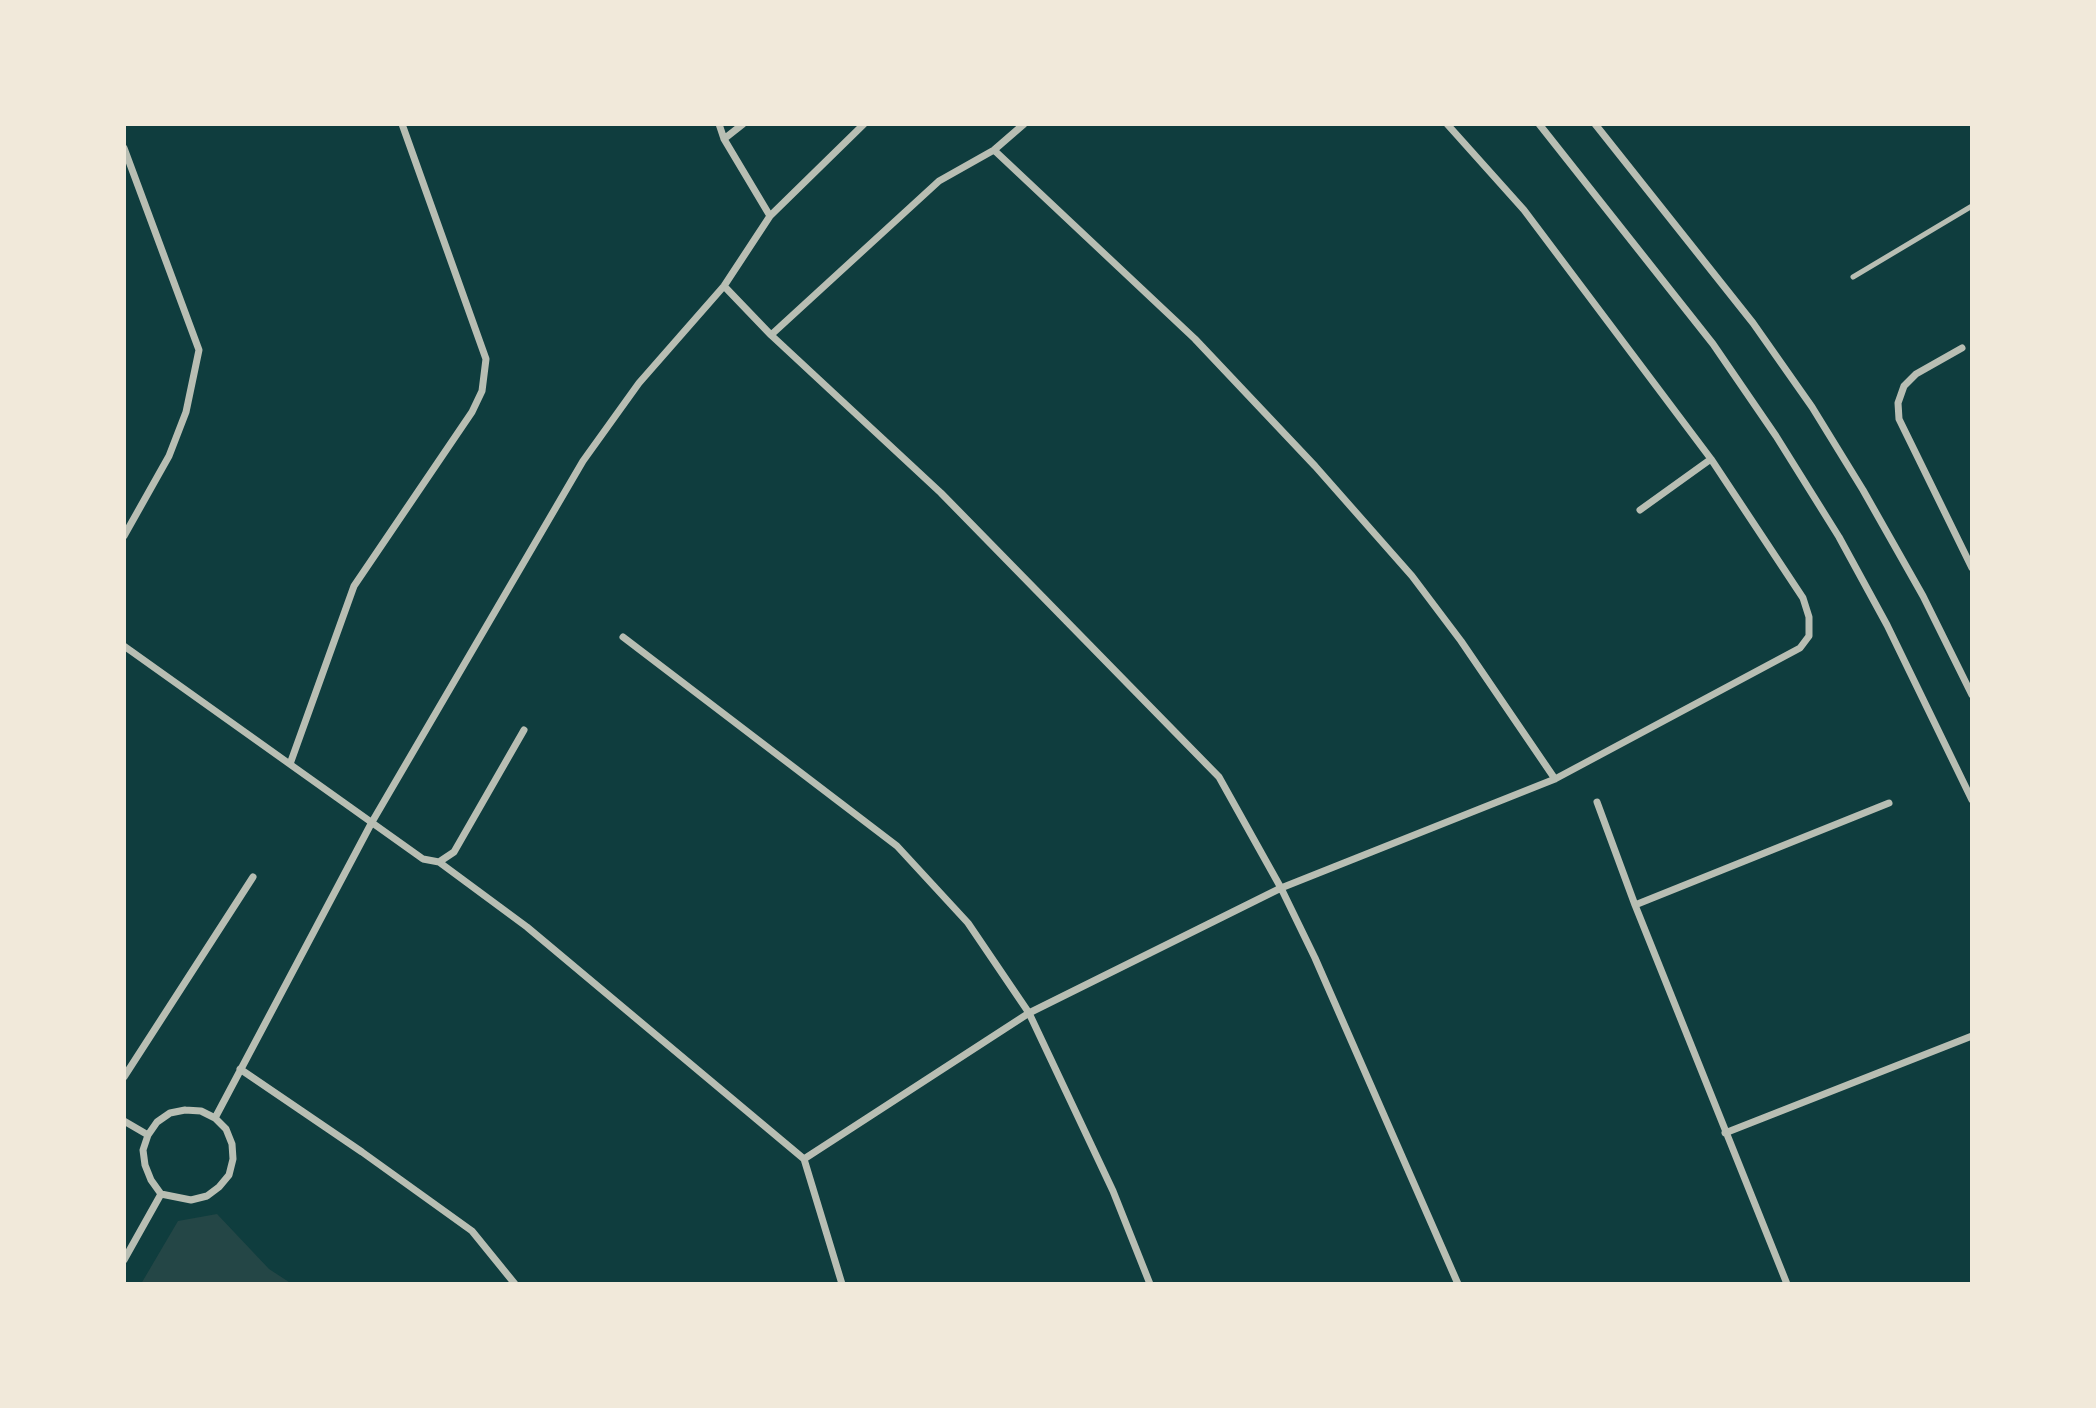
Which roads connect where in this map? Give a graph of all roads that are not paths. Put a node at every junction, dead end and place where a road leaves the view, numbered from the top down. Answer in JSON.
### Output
{"nodes":[{"id":1,"x":402,"y":124,"type":"edge"},
{"id":2,"x":719,"y":124,"type":"edge"},
{"id":3,"x":743,"y":124,"type":"edge"},
{"id":4,"x":864,"y":124,"type":"edge"},
{"id":5,"x":1024,"y":124,"type":"edge"},
{"id":6,"x":1447,"y":124,"type":"edge"},
{"id":7,"x":1539,"y":124,"type":"edge"},
{"id":8,"x":1595,"y":124,"type":"edge"},
{"id":9,"x":724,"y":139,"type":"junction"},
{"id":10,"x":124,"y":148,"type":"edge"},
{"id":11,"x":994,"y":150,"type":"junction"},
{"id":12,"x":1972,"y":205,"type":"edge"},
{"id":13,"x":770,"y":216,"type":"junction"},
{"id":14,"x":1853,"y":277,"type":"dead end"},
{"id":15,"x":724,"y":286,"type":"junction"},
{"id":16,"x":771,"y":335,"type":"junction"},
{"id":17,"x":1962,"y":348,"type":"dead end"},
{"id":18,"x":1711,"y":459,"type":"junction"},
{"id":19,"x":1640,"y":510,"type":"dead end"},
{"id":20,"x":124,"y":536,"type":"edge"},
{"id":21,"x":1972,"y":568,"type":"edge"},
{"id":22,"x":623,"y":637,"type":"dead end"},
{"id":23,"x":124,"y":646,"type":"edge"},
{"id":24,"x":1972,"y":695,"type":"edge"},
{"id":25,"x":524,"y":730,"type":"dead end"},
{"id":26,"x":290,"y":764,"type":"junction"},
{"id":27,"x":1555,"y":779,"type":"junction"},
{"id":28,"x":1972,"y":800,"type":"edge"},
{"id":29,"x":1597,"y":802,"type":"dead end"},
{"id":30,"x":1889,"y":803,"type":"dead end"},
{"id":31,"x":372,"y":822,"type":"junction"},
{"id":32,"x":439,"y":862,"type":"junction"},
{"id":33,"x":253,"y":877,"type":"dead end"},
{"id":34,"x":1281,"y":888,"type":"junction"},
{"id":35,"x":1635,"y":905,"type":"junction"},
{"id":36,"x":1029,"y":1013,"type":"junction"},
{"id":37,"x":1972,"y":1036,"type":"edge"},
{"id":38,"x":240,"y":1069,"type":"junction"},
{"id":39,"x":124,"y":1077,"type":"edge"},
{"id":40,"x":215,"y":1118,"type":"junction"},
{"id":41,"x":124,"y":1121,"type":"edge"},
{"id":42,"x":1725,"y":1133,"type":"junction"},
{"id":43,"x":148,"y":1135,"type":"junction"},
{"id":44,"x":804,"y":1160,"type":"junction"},
{"id":45,"x":161,"y":1194,"type":"junction"},
{"id":46,"x":124,"y":1260,"type":"edge"},
{"id":47,"x":514,"y":1284,"type":"edge"},
{"id":48,"x":842,"y":1284,"type":"edge"},
{"id":49,"x":1150,"y":1284,"type":"edge"},
{"id":50,"x":1458,"y":1284,"type":"edge"},
{"id":51,"x":1787,"y":1284,"type":"edge"}],
"edges":[{"from":1,"to":26,"type":"street"},
{"from":2,"to":9,"type":"street"},
{"from":3,"to":9,"type":"street"},
{"from":4,"to":13,"type":"street"},
{"from":5,"to":11,"type":"street"},
{"from":6,"to":18,"type":"street"},
{"from":7,"to":28,"type":"street"},
{"from":8,"to":24,"type":"street"},
{"from":9,"to":13,"type":"street"},
{"from":10,"to":20,"type":"street"},
{"from":11,"to":16,"type":"street"},
{"from":11,"to":27,"type":"street"},
{"from":12,"to":14,"type":"lane"},
{"from":13,"to":15,"type":"street"},
{"from":15,"to":16,"type":"street"},
{"from":15,"to":31,"type":"street"},
{"from":16,"to":34,"type":"street"},
{"from":17,"to":21,"type":"street"},
{"from":18,"to":19,"type":"street"},
{"from":18,"to":27,"type":"street"},
{"from":22,"to":36,"type":"street"},
{"from":23,"to":26,"type":"street"},
{"from":25,"to":32,"type":"street"},
{"from":26,"to":31,"type":"street"},
{"from":27,"to":34,"type":"street"},
{"from":29,"to":35,"type":"street"},
{"from":30,"to":35,"type":"street"},
{"from":31,"to":32,"type":"street"},
{"from":31,"to":38,"type":"street"},
{"from":32,"to":44,"type":"street"},
{"from":33,"to":39,"type":"street"},
{"from":34,"to":36,"type":"street"},
{"from":34,"to":50,"type":"street"},
{"from":35,"to":42,"type":"street"},
{"from":36,"to":44,"type":"street"},
{"from":36,"to":49,"type":"street"},
{"from":37,"to":42,"type":"street"},
{"from":38,"to":40,"type":"street"},
{"from":38,"to":47,"type":"street"},
{"from":40,"to":43,"type":"street"},
{"from":40,"to":45,"type":"street"},
{"from":41,"to":43,"type":"street"},
{"from":42,"to":51,"type":"street"},
{"from":43,"to":45,"type":"street"},
{"from":44,"to":48,"type":"street"},
{"from":45,"to":46,"type":"street"}]}
